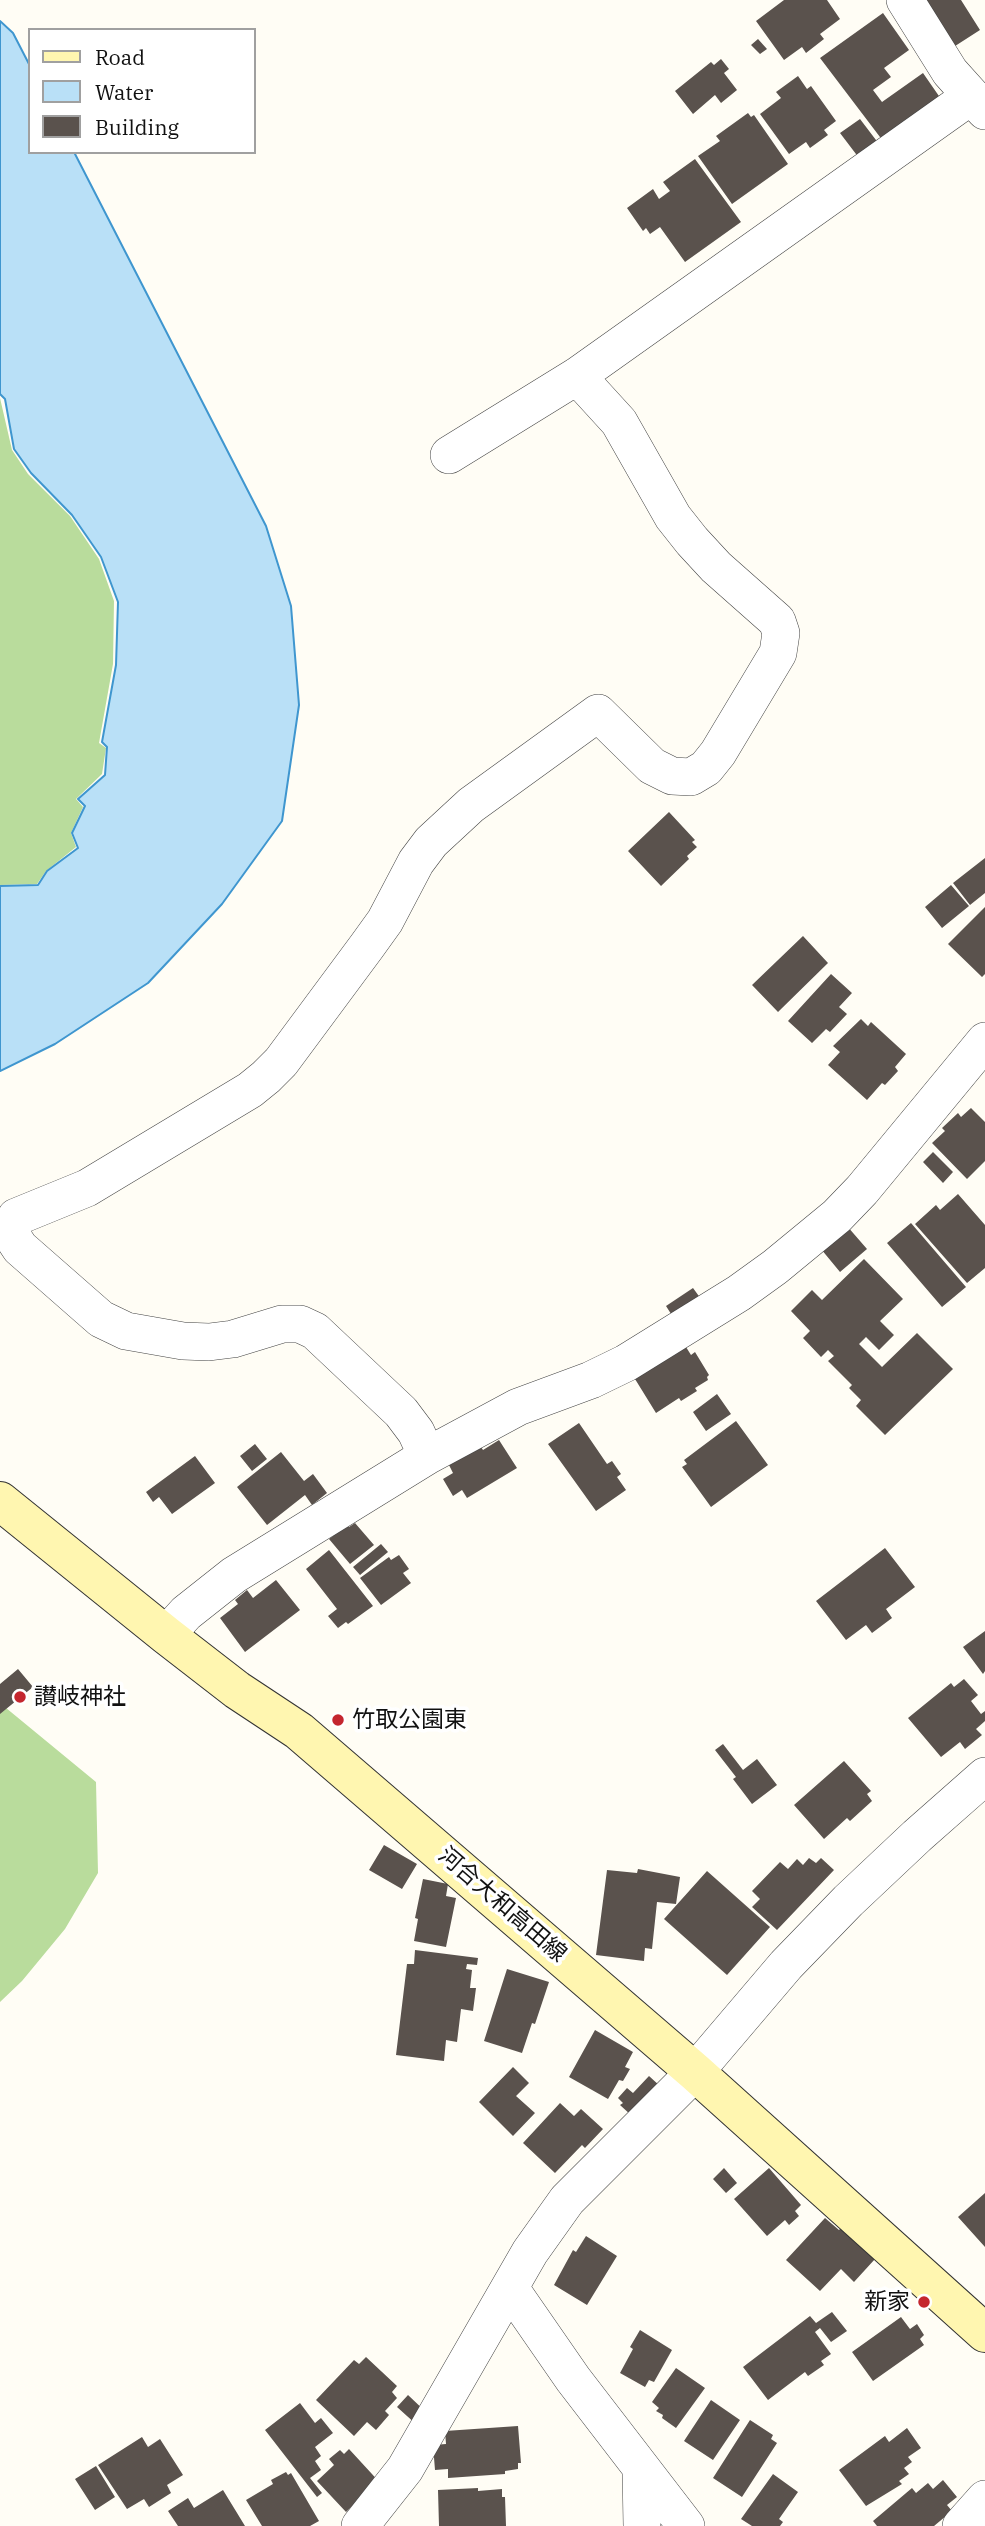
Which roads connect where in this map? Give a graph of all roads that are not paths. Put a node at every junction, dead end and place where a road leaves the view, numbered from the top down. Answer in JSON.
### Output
{"nodes":[{"id":1,"x":905,"y":0,"type":"edge"},
{"id":2,"x":978,"y":104,"type":"edge"},
{"id":3,"x":577,"y":376,"type":"junction"},
{"id":4,"x":449,"y":455,"type":"dead end"},
{"id":5,"x":985,"y":1041,"type":"edge"},
{"id":6,"x":427,"y":1456,"type":"junction"},
{"id":7,"x":0,"y":1501,"type":"edge"},
{"id":8,"x":166,"y":1635,"type":"junction"},
{"id":9,"x":985,"y":1776,"type":"edge"},
{"id":10,"x":695,"y":2072,"type":"junction"},
{"id":11,"x":510,"y":2287,"type":"junction"},
{"id":12,"x":985,"y":2333,"type":"edge"},
{"id":13,"x":641,"y":2468,"type":"junction"},
{"id":14,"x":985,"y":2499,"type":"edge"},
{"id":15,"x":360,"y":2526,"type":"edge"},
{"id":16,"x":642,"y":2526,"type":"edge"},
{"id":17,"x":686,"y":2526,"type":"edge"},
{"id":18,"x":961,"y":2526,"type":"edge"}],
"edges":[{"from":1,"to":2,"type":"street"},
{"from":2,"to":3,"type":"street"},
{"from":3,"to":4,"type":"street"},
{"from":3,"to":6,"type":"street"},
{"from":5,"to":6,"type":"street"},
{"from":6,"to":8,"type":"street"},
{"from":7,"to":8,"type":"main road","name":"河合大和高田線"},
{"from":8,"to":10,"type":"main road","name":"河合大和高田線"},
{"from":9,"to":10,"type":"street"},
{"from":10,"to":11,"type":"street"},
{"from":10,"to":12,"type":"main road","name":"河合大和高田線"},
{"from":11,"to":13,"type":"street"},
{"from":11,"to":15,"type":"street"},
{"from":13,"to":16,"type":"street"},
{"from":13,"to":17,"type":"street"},
{"from":14,"to":18,"type":"street"}]}
